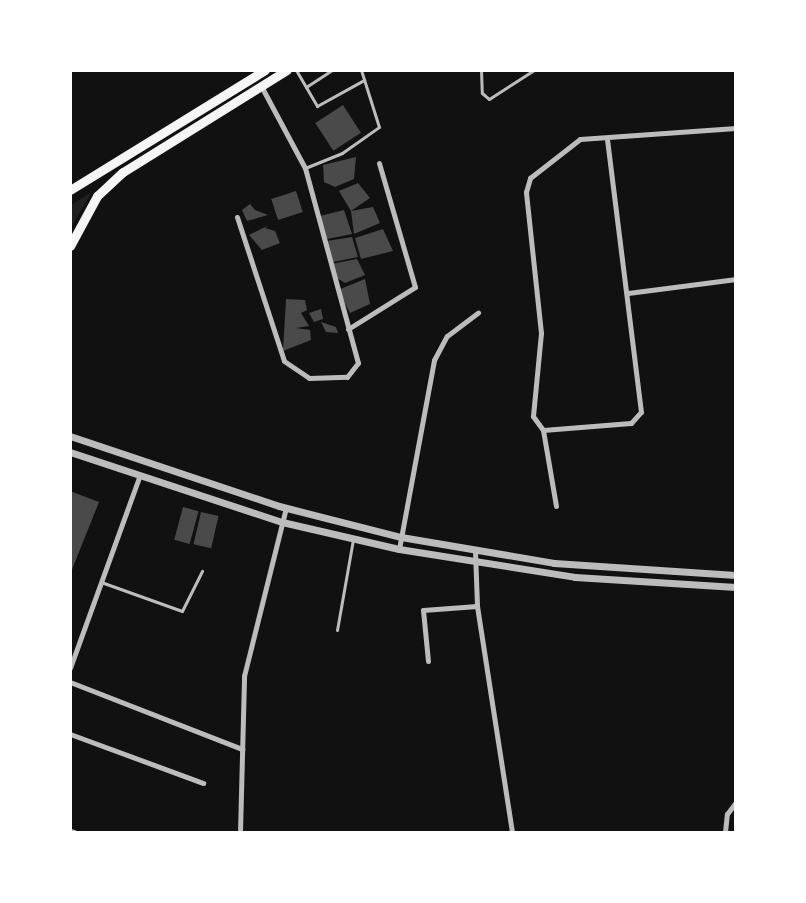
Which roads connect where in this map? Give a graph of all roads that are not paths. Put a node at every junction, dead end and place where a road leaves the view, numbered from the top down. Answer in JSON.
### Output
{"nodes":[{"id":1,"x":265,"y":70,"type":"edge"},
{"id":2,"x":287,"y":70,"type":"edge"},
{"id":3,"x":296,"y":70,"type":"edge"},
{"id":4,"x":333,"y":70,"type":"edge"},
{"id":5,"x":361,"y":70,"type":"edge"},
{"id":6,"x":481,"y":70,"type":"edge"},
{"id":7,"x":534,"y":70,"type":"edge"},
{"id":8,"x":364,"y":80,"type":"junction"},
{"id":9,"x":261,"y":86,"type":"junction"},
{"id":10,"x":306,"y":87,"type":"junction"},
{"id":11,"x":735,"y":128,"type":"edge"},
{"id":12,"x":607,"y":138,"type":"junction"},
{"id":13,"x":378,"y":163,"type":"dead end"},
{"id":14,"x":305,"y":168,"type":"junction"},
{"id":15,"x":70,"y":190,"type":"edge"},
{"id":16,"x":237,"y":217,"type":"dead end"},
{"id":17,"x":70,"y":246,"type":"edge"},
{"id":18,"x":735,"y":279,"type":"edge"},
{"id":19,"x":628,"y":293,"type":"junction"},
{"id":20,"x":478,"y":313,"type":"dead end"},
{"id":21,"x":348,"y":329,"type":"junction"},
{"id":22,"x":543,"y":430,"type":"junction"},
{"id":23,"x":70,"y":436,"type":"edge"},
{"id":24,"x":70,"y":452,"type":"edge"},
{"id":25,"x":140,"y":475,"type":"junction"},
{"id":26,"x":556,"y":506,"type":"dead end"},
{"id":27,"x":286,"y":508,"type":"junction"},
{"id":28,"x":282,"y":522,"type":"junction"},
{"id":29,"x":401,"y":537,"type":"junction"},
{"id":30,"x":353,"y":538,"type":"junction"},
{"id":31,"x":399,"y":549,"type":"junction"},
{"id":32,"x":476,"y":551,"type":"junction"},
{"id":33,"x":475,"y":565,"type":"junction"},
{"id":34,"x":201,"y":571,"type":"dead end"},
{"id":35,"x":735,"y":575,"type":"edge"},
{"id":36,"x":101,"y":582,"type":"junction"},
{"id":37,"x":735,"y":587,"type":"edge"},
{"id":38,"x":477,"y":606,"type":"junction"},
{"id":39,"x":337,"y":630,"type":"dead end"},
{"id":40,"x":428,"y":661,"type":"dead end"},
{"id":41,"x":70,"y":668,"type":"edge"},
{"id":42,"x":70,"y":682,"type":"edge"},
{"id":43,"x":70,"y":734,"type":"edge"},
{"id":44,"x":242,"y":748,"type":"junction"},
{"id":45,"x":203,"y":783,"type":"dead end"},
{"id":46,"x":735,"y":802,"type":"edge"},
{"id":47,"x":240,"y":832,"type":"edge"},
{"id":48,"x":512,"y":832,"type":"edge"},
{"id":49,"x":725,"y":832,"type":"edge"}],
"edges":[{"from":1,"to":15,"type":"main road"},
{"from":2,"to":9,"type":"main road"},
{"from":3,"to":10,"type":"lane"},
{"from":4,"to":10,"type":"lane"},
{"from":5,"to":8,"type":"lane"},
{"from":6,"to":7,"type":"lane"},
{"from":8,"to":10,"type":"lane"},
{"from":8,"to":14,"type":"lane"},
{"from":9,"to":14,"type":"street"},
{"from":9,"to":17,"type":"main road"},
{"from":11,"to":12,"type":"street"},
{"from":12,"to":19,"type":"street"},
{"from":12,"to":22,"type":"street"},
{"from":13,"to":21,"type":"street"},
{"from":14,"to":21,"type":"street"},
{"from":16,"to":21,"type":"street"},
{"from":18,"to":19,"type":"street"},
{"from":19,"to":22,"type":"street"},
{"from":20,"to":29,"type":"street"},
{"from":22,"to":26,"type":"street"},
{"from":23,"to":27,"type":"street"},
{"from":24,"to":25,"type":"street"},
{"from":25,"to":28,"type":"street"},
{"from":25,"to":36,"type":"street"},
{"from":27,"to":28,"type":"street"},
{"from":27,"to":29,"type":"street"},
{"from":28,"to":30,"type":"street"},
{"from":28,"to":44,"type":"street"},
{"from":29,"to":31,"type":"street"},
{"from":29,"to":32,"type":"street"},
{"from":30,"to":31,"type":"street"},
{"from":30,"to":39,"type":"lane"},
{"from":31,"to":33,"type":"street"},
{"from":32,"to":33,"type":"street"},
{"from":32,"to":35,"type":"street"},
{"from":33,"to":37,"type":"street"},
{"from":33,"to":38,"type":"street"},
{"from":34,"to":36,"type":"lane"},
{"from":36,"to":41,"type":"street"},
{"from":38,"to":40,"type":"street"},
{"from":38,"to":48,"type":"street"},
{"from":42,"to":44,"type":"street"},
{"from":43,"to":45,"type":"street"},
{"from":44,"to":47,"type":"street"},
{"from":46,"to":49,"type":"street"}]}
